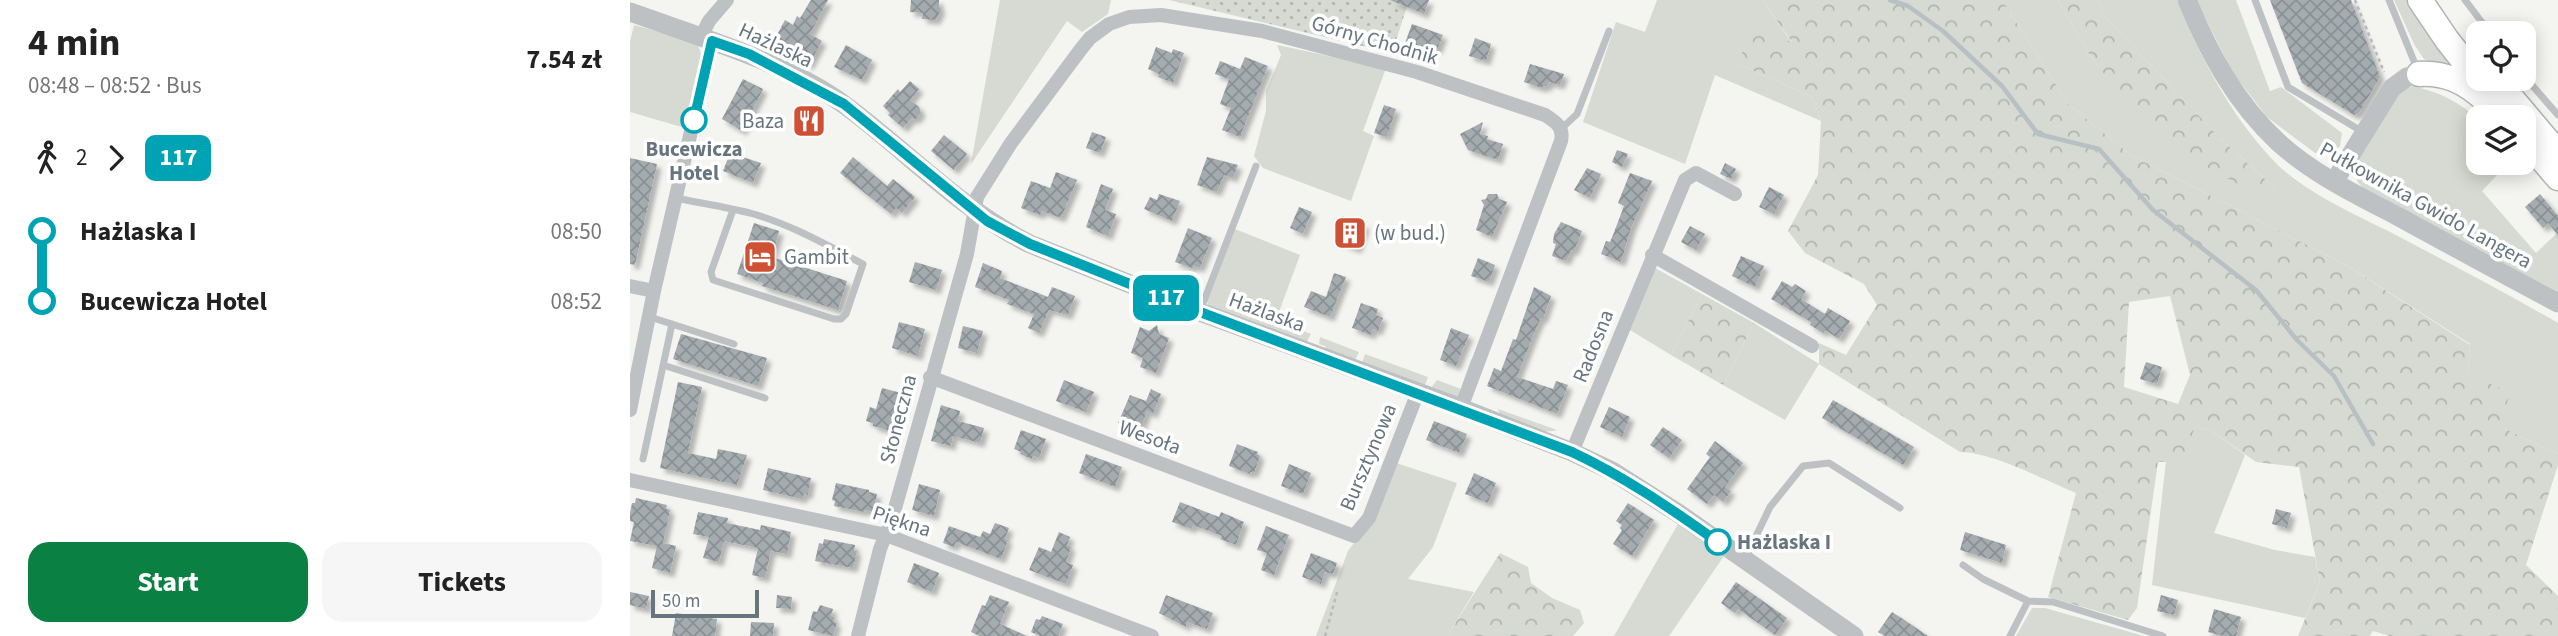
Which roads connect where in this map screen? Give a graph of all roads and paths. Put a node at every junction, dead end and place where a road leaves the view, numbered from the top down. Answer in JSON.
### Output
{"nodes":[{"id":1,"x":727,"y":0,"type":"edge"},
{"id":2,"x":2187,"y":0,"type":"edge"},
{"id":3,"x":2255,"y":0,"type":"edge"},
{"id":4,"x":2355,"y":0,"type":"edge"},
{"id":5,"x":2389,"y":0,"type":"edge"},
{"id":6,"x":2420,"y":0,"type":"edge"},
{"id":7,"x":2438,"y":0,"type":"edge"},
{"id":8,"x":2465,"y":0,"type":"edge"},
{"id":9,"x":630,"y":12,"type":"edge"},
{"id":10,"x":2481,"y":21,"type":"edge"},
{"id":11,"x":1609,"y":31,"type":"dead end"},
{"id":12,"x":707,"y":39,"type":"junction"},
{"id":13,"x":2466,"y":40,"type":"edge"},
{"id":14,"x":2419,"y":74,"type":"junction"},
{"id":15,"x":2385,"y":75,"type":"dead end"},
{"id":16,"x":2536,"y":89,"type":"edge"},
{"id":17,"x":2505,"y":91,"type":"edge"},
{"id":18,"x":2492,"y":105,"type":"edge"},
{"id":19,"x":2497,"y":105,"type":"edge"},
{"id":20,"x":2557,"y":112,"type":"edge"},
{"id":21,"x":1561,"y":129,"type":"junction"},
{"id":22,"x":2364,"y":133,"type":"junction"},
{"id":23,"x":2536,"y":151,"type":"edge"},
{"id":24,"x":2558,"y":153,"type":"edge"},
{"id":25,"x":1256,"y":166,"type":"dead end"},
{"id":26,"x":2558,"y":177,"type":"edge"},
{"id":27,"x":2334,"y":183,"type":"junction"},
{"id":28,"x":1735,"y":194,"type":"dead end"},
{"id":29,"x":676,"y":198,"type":"junction"},
{"id":30,"x":733,"y":210,"type":"junction"},
{"id":31,"x":975,"y":212,"type":"junction"},
{"id":32,"x":1652,"y":255,"type":"junction"},
{"id":33,"x":630,"y":286,"type":"edge"},
{"id":34,"x":654,"y":291,"type":"junction"},
{"id":35,"x":2558,"y":303,"type":"edge"},
{"id":36,"x":1200,"y":312,"type":"junction"},
{"id":37,"x":649,"y":316,"type":"junction"},
{"id":38,"x":672,"y":324,"type":"junction"},
{"id":39,"x":734,"y":344,"type":"dead end"},
{"id":40,"x":1812,"y":346,"type":"dead end"},
{"id":41,"x":663,"y":365,"type":"junction"},
{"id":42,"x":930,"y":377,"type":"junction"},
{"id":43,"x":1418,"y":393,"type":"junction"},
{"id":44,"x":765,"y":398,"type":"dead end"},
{"id":45,"x":1461,"y":408,"type":"junction"},
{"id":46,"x":630,"y":410,"type":"edge"},
{"id":47,"x":1572,"y":452,"type":"junction"},
{"id":48,"x":643,"y":459,"type":"dead end"},
{"id":49,"x":630,"y":480,"type":"edge"},
{"id":50,"x":1900,"y":508,"type":"dead end"},
{"id":51,"x":886,"y":535,"type":"junction"},
{"id":52,"x":1354,"y":536,"type":"joint"},
{"id":53,"x":1744,"y":561,"type":"junction"},
{"id":54,"x":1963,"y":565,"type":"dead end"},
{"id":55,"x":1338,"y":589,"type":"dead end"},
{"id":56,"x":2028,"y":600,"type":"junction"},
{"id":57,"x":858,"y":636,"type":"edge"},
{"id":58,"x":1152,"y":636,"type":"edge"},
{"id":59,"x":1325,"y":636,"type":"edge"},
{"id":60,"x":1854,"y":636,"type":"edge"},
{"id":61,"x":2010,"y":636,"type":"edge"},
{"id":62,"x":2162,"y":636,"type":"edge"}],
"edges":[{"from":1,"to":12,"type":"street"},
{"from":2,"to":27,"type":"street","name":"Pułkownika Gwido Langera"},
{"from":3,"to":22,"type":"lane"},
{"from":4,"to":15,"type":"path"},
{"from":5,"to":14,"type":"lane"},
{"from":6,"to":19,"type":"highway"},
{"from":7,"to":13,"type":"highway"},
{"from":8,"to":10,"type":"lane"},
{"from":9,"to":12,"type":"street","name":"Hażlaska"},
{"from":11,"to":21,"type":"lane"},
{"from":12,"to":29,"type":"street"},
{"from":12,"to":31,"type":"street","name":"Hażlaska"},
{"from":14,"to":18,"type":"highway"},
{"from":14,"to":22,"type":"street"},
{"from":16,"to":20,"type":"lane"},
{"from":17,"to":24,"type":"highway"},
{"from":21,"to":31,"type":"street","name":"Górny Chodnik"},
{"from":21,"to":45,"type":"street"},
{"from":22,"to":27,"type":"street"},
{"from":23,"to":26,"type":"highway"},
{"from":25,"to":36,"type":"lane"},
{"from":27,"to":35,"type":"street","name":"Pułkownika Gwido Langera"},
{"from":28,"to":32,"type":"street","name":"Radosna"},
{"from":29,"to":30,"type":"lane"},
{"from":29,"to":34,"type":"street"},
{"from":30,"to":30,"type":"lane"},
{"from":31,"to":36,"type":"street","name":"Hażlaska"},
{"from":31,"to":42,"type":"street","name":"Słoneczna"},
{"from":32,"to":40,"type":"street"},
{"from":32,"to":47,"type":"street","name":"Radosna"},
{"from":33,"to":34,"type":"street"},
{"from":34,"to":37,"type":"street"},
{"from":36,"to":43,"type":"street","name":"Hażlaska"},
{"from":37,"to":38,"type":"lane"},
{"from":37,"to":46,"type":"street"},
{"from":38,"to":39,"type":"lane"},
{"from":38,"to":41,"type":"lane"},
{"from":41,"to":44,"type":"lane"},
{"from":41,"to":48,"type":"lane"},
{"from":42,"to":51,"type":"street","name":"Słoneczna"},
{"from":42,"to":52,"type":"street","name":"Wesoła"},
{"from":43,"to":45,"type":"street","name":"Hażlaska"},
{"from":43,"to":52,"type":"street","name":"Bursztynowa"},
{"from":45,"to":47,"type":"street","name":"Hażlaska"},
{"from":47,"to":53,"type":"street","name":"Hażlaska"},
{"from":49,"to":51,"type":"street","name":"Piękna"},
{"from":50,"to":53,"type":"lane"},
{"from":51,"to":57,"type":"street","name":"Słoneczna"},
{"from":51,"to":58,"type":"street","name":"Piękna"},
{"from":53,"to":60,"type":"street","name":"Hażlaska"},
{"from":54,"to":56,"type":"lane"},
{"from":55,"to":59,"type":"path"},
{"from":56,"to":61,"type":"lane"},
{"from":56,"to":62,"type":"lane"}]}
